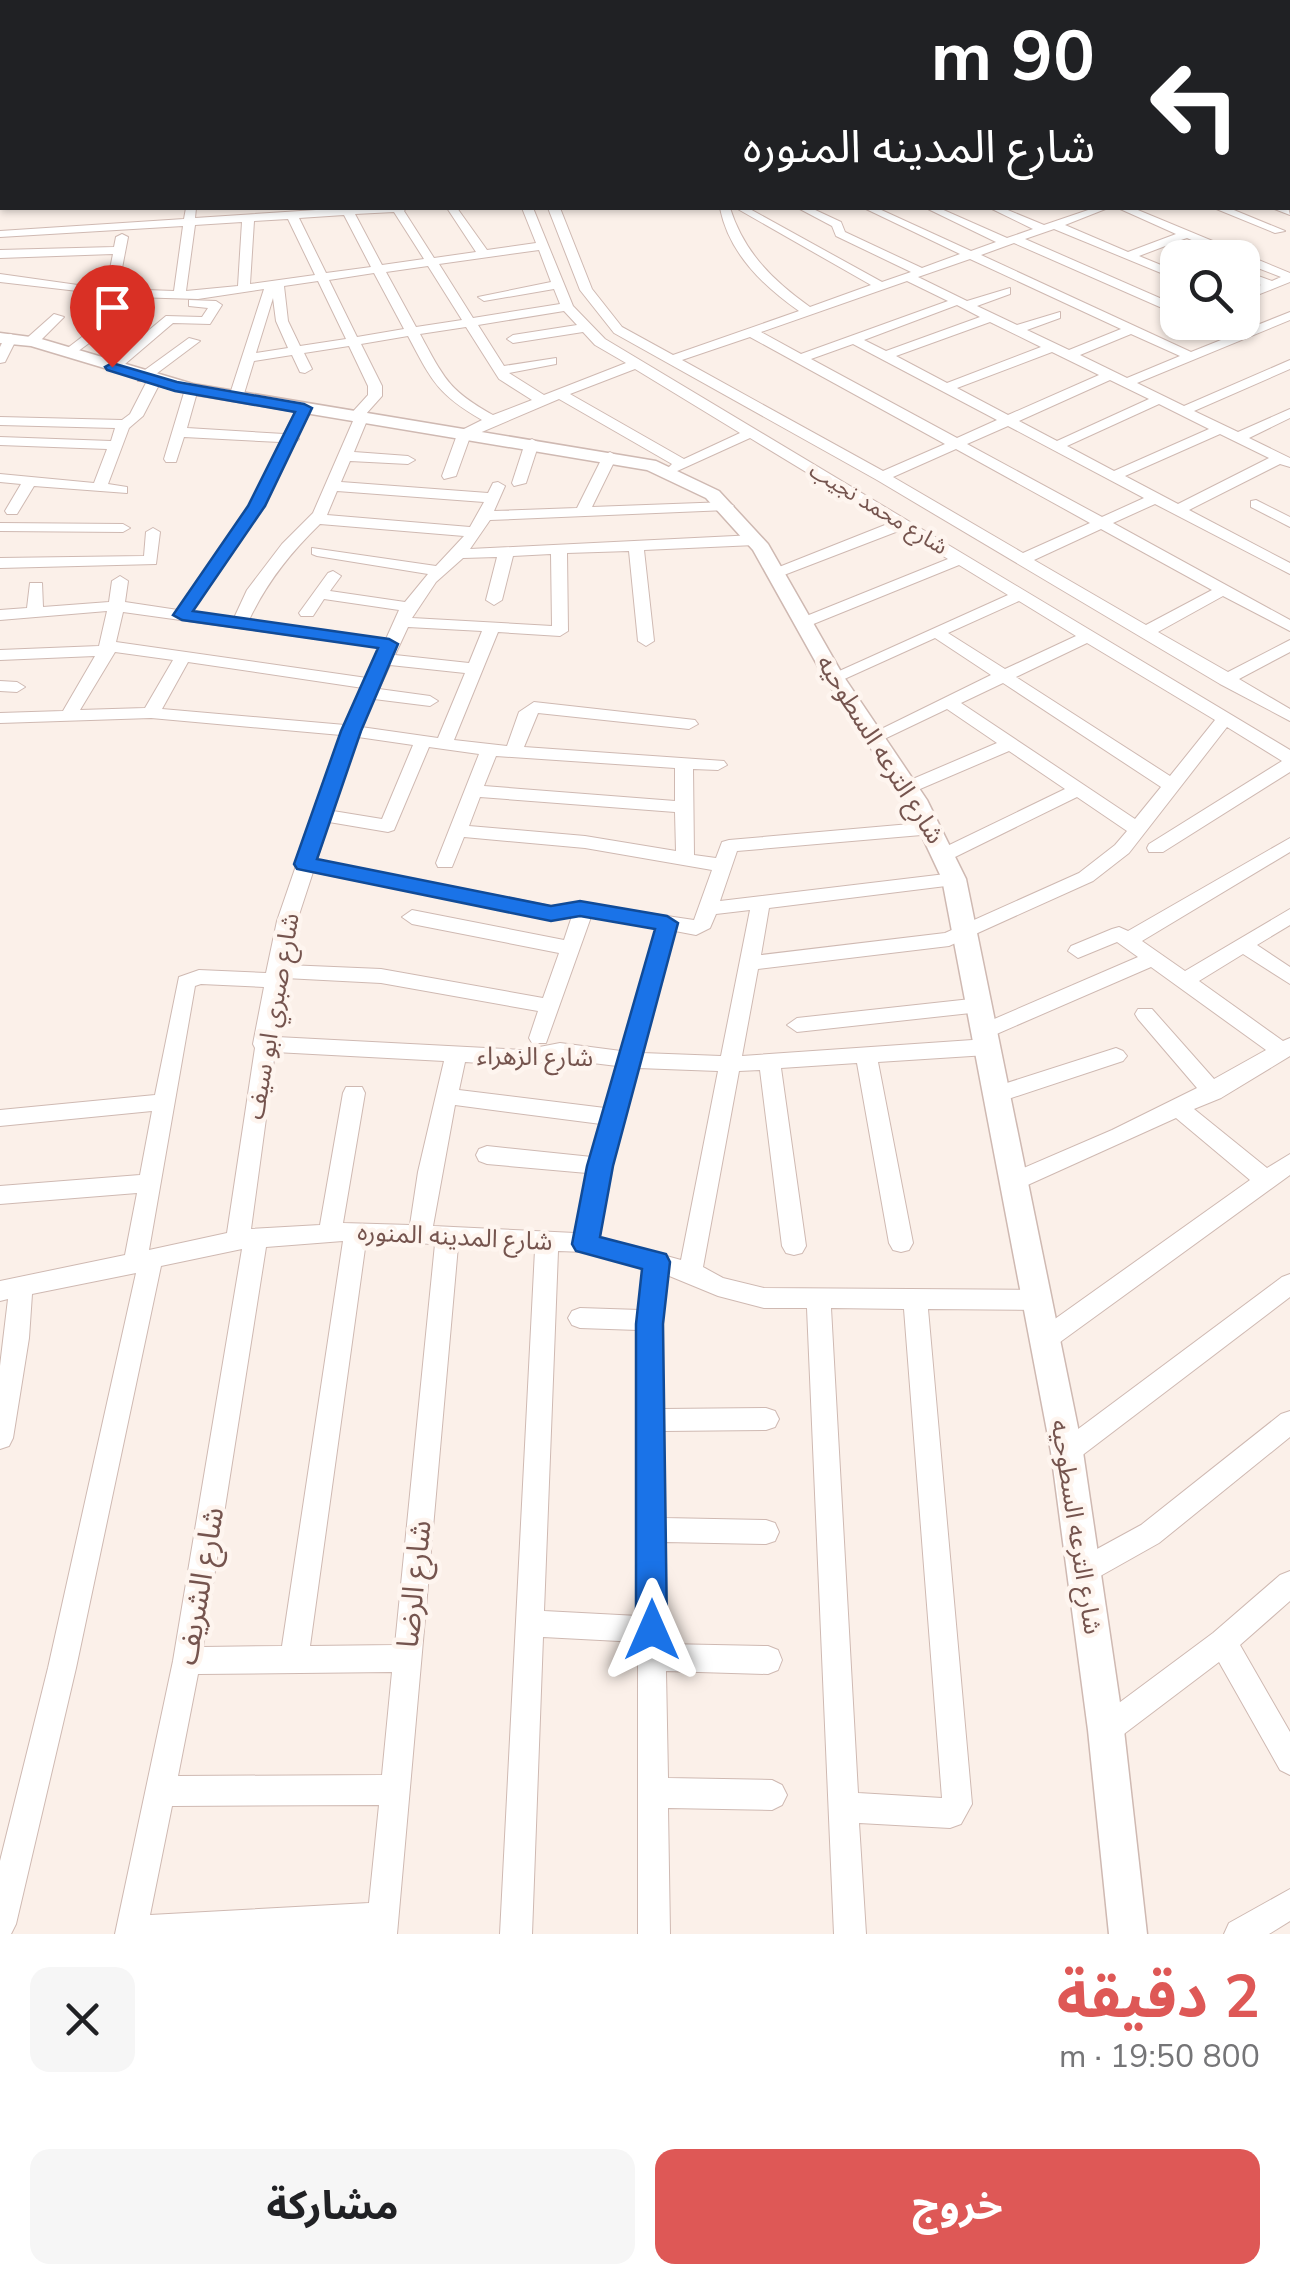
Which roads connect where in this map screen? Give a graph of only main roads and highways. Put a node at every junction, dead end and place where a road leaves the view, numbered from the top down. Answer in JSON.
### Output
{"nodes":[{"id":1,"x":215,"y":0,"type":"edge"},
{"id":2,"x":246,"y":0,"type":"edge"}],
"edges":[{"from":1,"to":2,"type":"main road"}]}
